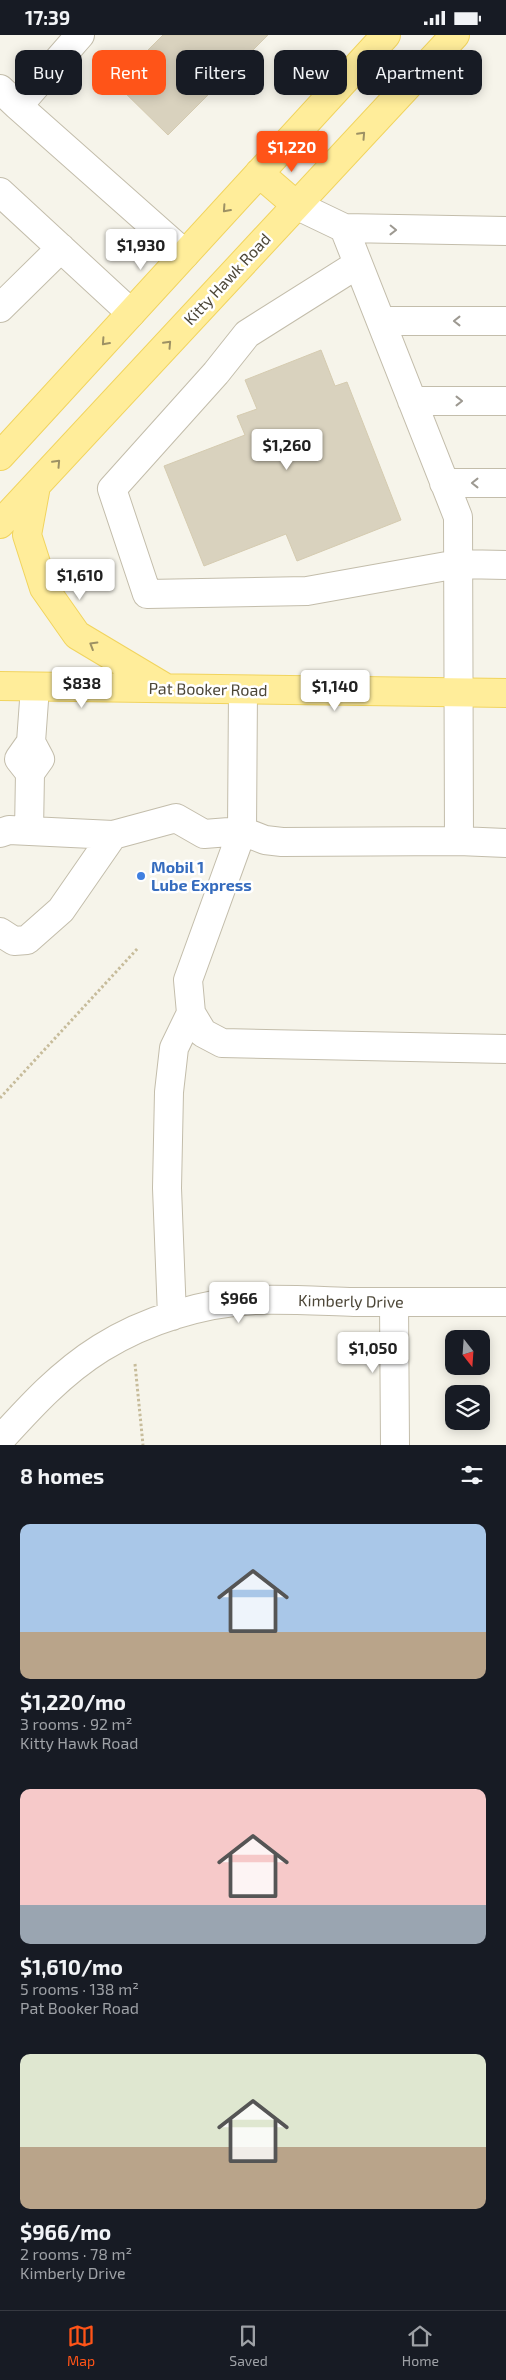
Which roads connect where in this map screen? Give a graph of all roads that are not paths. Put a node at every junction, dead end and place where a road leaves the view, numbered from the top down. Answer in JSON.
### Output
{"nodes":[{"id":1,"x":80,"y":35,"type":"edge"},
{"id":2,"x":386,"y":35,"type":"edge"},
{"id":3,"x":455,"y":35,"type":"edge"},
{"id":4,"x":9,"y":97,"type":"edge"},
{"id":5,"x":259,"y":173,"type":"junction"},
{"id":6,"x":0,"y":192,"type":"edge"},
{"id":7,"x":296,"y":205,"type":"junction"},
{"id":8,"x":344,"y":228,"type":"junction"},
{"id":9,"x":506,"y":231,"type":"edge"},
{"id":10,"x":61,"y":248,"type":"junction"},
{"id":11,"x":185,"y":254,"type":"junction"},
{"id":12,"x":358,"y":264,"type":"junction"},
{"id":13,"x":0,"y":308,"type":"edge"},
{"id":14,"x":131,"y":313,"type":"junction"},
{"id":15,"x":381,"y":321,"type":"junction"},
{"id":16,"x":506,"y":321,"type":"edge"},
{"id":17,"x":412,"y":401,"type":"junction"},
{"id":18,"x":506,"y":401,"type":"edge"},
{"id":19,"x":0,"y":456,"type":"edge"},
{"id":20,"x":444,"y":483,"type":"junction"},
{"id":21,"x":506,"y":483,"type":"edge"},
{"id":22,"x":36,"y":486,"type":"junction"},
{"id":23,"x":0,"y":524,"type":"edge"},
{"id":24,"x":458,"y":564,"type":"junction"},
{"id":25,"x":506,"y":565,"type":"edge"},
{"id":26,"x":0,"y":686,"type":"edge"},
{"id":27,"x":35,"y":687,"type":"junction"},
{"id":28,"x":165,"y":688,"type":"junction"},
{"id":29,"x":244,"y":690,"type":"junction"},
{"id":30,"x":459,"y":692,"type":"junction"},
{"id":31,"x":506,"y":693,"type":"edge"},
{"id":32,"x":29,"y":831,"type":"junction"},
{"id":33,"x":242,"y":831,"type":"junction"},
{"id":34,"x":0,"y":833,"type":"edge"},
{"id":35,"x":112,"y":835,"type":"junction"},
{"id":36,"x":459,"y":841,"type":"junction"},
{"id":37,"x":506,"y":843,"type":"edge"},
{"id":38,"x":0,"y":931,"type":"edge"},
{"id":39,"x":191,"y":1013,"type":"junction"},
{"id":40,"x":506,"y":1049,"type":"edge"},
{"id":41,"x":394,"y":1302,"type":"junction"},
{"id":42,"x":506,"y":1302,"type":"edge"},
{"id":43,"x":172,"y":1316,"type":"junction"},
{"id":44,"x":0,"y":1440,"type":"edge"},
{"id":45,"x":395,"y":1445,"type":"edge"}],
"edges":[{"from":1,"to":4,"type":"street"},
{"from":2,"to":5,"type":"main road"},
{"from":7,"to":3,"type":"main road","name":"Kitty Hawk Road","one_way":true},
{"from":4,"to":11,"type":"street"},
{"from":5,"to":7,"type":"main road"},
{"from":5,"to":11,"type":"main road","one_way":true},
{"from":6,"to":10,"type":"street"},
{"from":7,"to":8,"type":"street"},
{"from":22,"to":7,"type":"main road","name":"Kitty Hawk Road","one_way":true},
{"from":8,"to":9,"type":"street","one_way":true},
{"from":8,"to":12,"type":"street"},
{"from":10,"to":13,"type":"street"},
{"from":10,"to":14,"type":"street"},
{"from":11,"to":14,"type":"main road"},
{"from":12,"to":15,"type":"street"},
{"from":12,"to":24,"type":"street"},
{"from":14,"to":19,"type":"main road","one_way":true},
{"from":16,"to":15,"type":"street","one_way":true},
{"from":15,"to":17,"type":"street"},
{"from":17,"to":18,"type":"street","one_way":true},
{"from":17,"to":20,"type":"street"},
{"from":21,"to":20,"type":"street","one_way":true},
{"from":20,"to":24,"type":"street"},
{"from":22,"to":23,"type":"main road","name":"Kitty Hawk Road"},
{"from":28,"to":22,"type":"main road","one_way":true},
{"from":24,"to":25,"type":"street"},
{"from":24,"to":30,"type":"street"},
{"from":26,"to":27,"type":"main road","name":"Pat Booker Road"},
{"from":27,"to":28,"type":"main road","name":"Pat Booker Road"},
{"from":27,"to":32,"type":"street"},
{"from":28,"to":29,"type":"main road","name":"Pat Booker Road"},
{"from":29,"to":30,"type":"main road","name":"Pat Booker Road"},
{"from":29,"to":33,"type":"street"},
{"from":30,"to":31,"type":"main road","name":"Pat Booker Road"},
{"from":30,"to":36,"type":"street"},
{"from":32,"to":34,"type":"street"},
{"from":32,"to":35,"type":"street"},
{"from":33,"to":35,"type":"street"},
{"from":33,"to":36,"type":"street"},
{"from":33,"to":39,"type":"street"},
{"from":35,"to":38,"type":"street"},
{"from":36,"to":37,"type":"street"},
{"from":39,"to":40,"type":"street"},
{"from":39,"to":43,"type":"street"},
{"from":41,"to":42,"type":"street","name":"Kimberly Drive"},
{"from":41,"to":43,"type":"street","name":"Kimberly Drive"},
{"from":41,"to":45,"type":"street"},
{"from":43,"to":44,"type":"street","name":"Kimberly Drive"}]}
